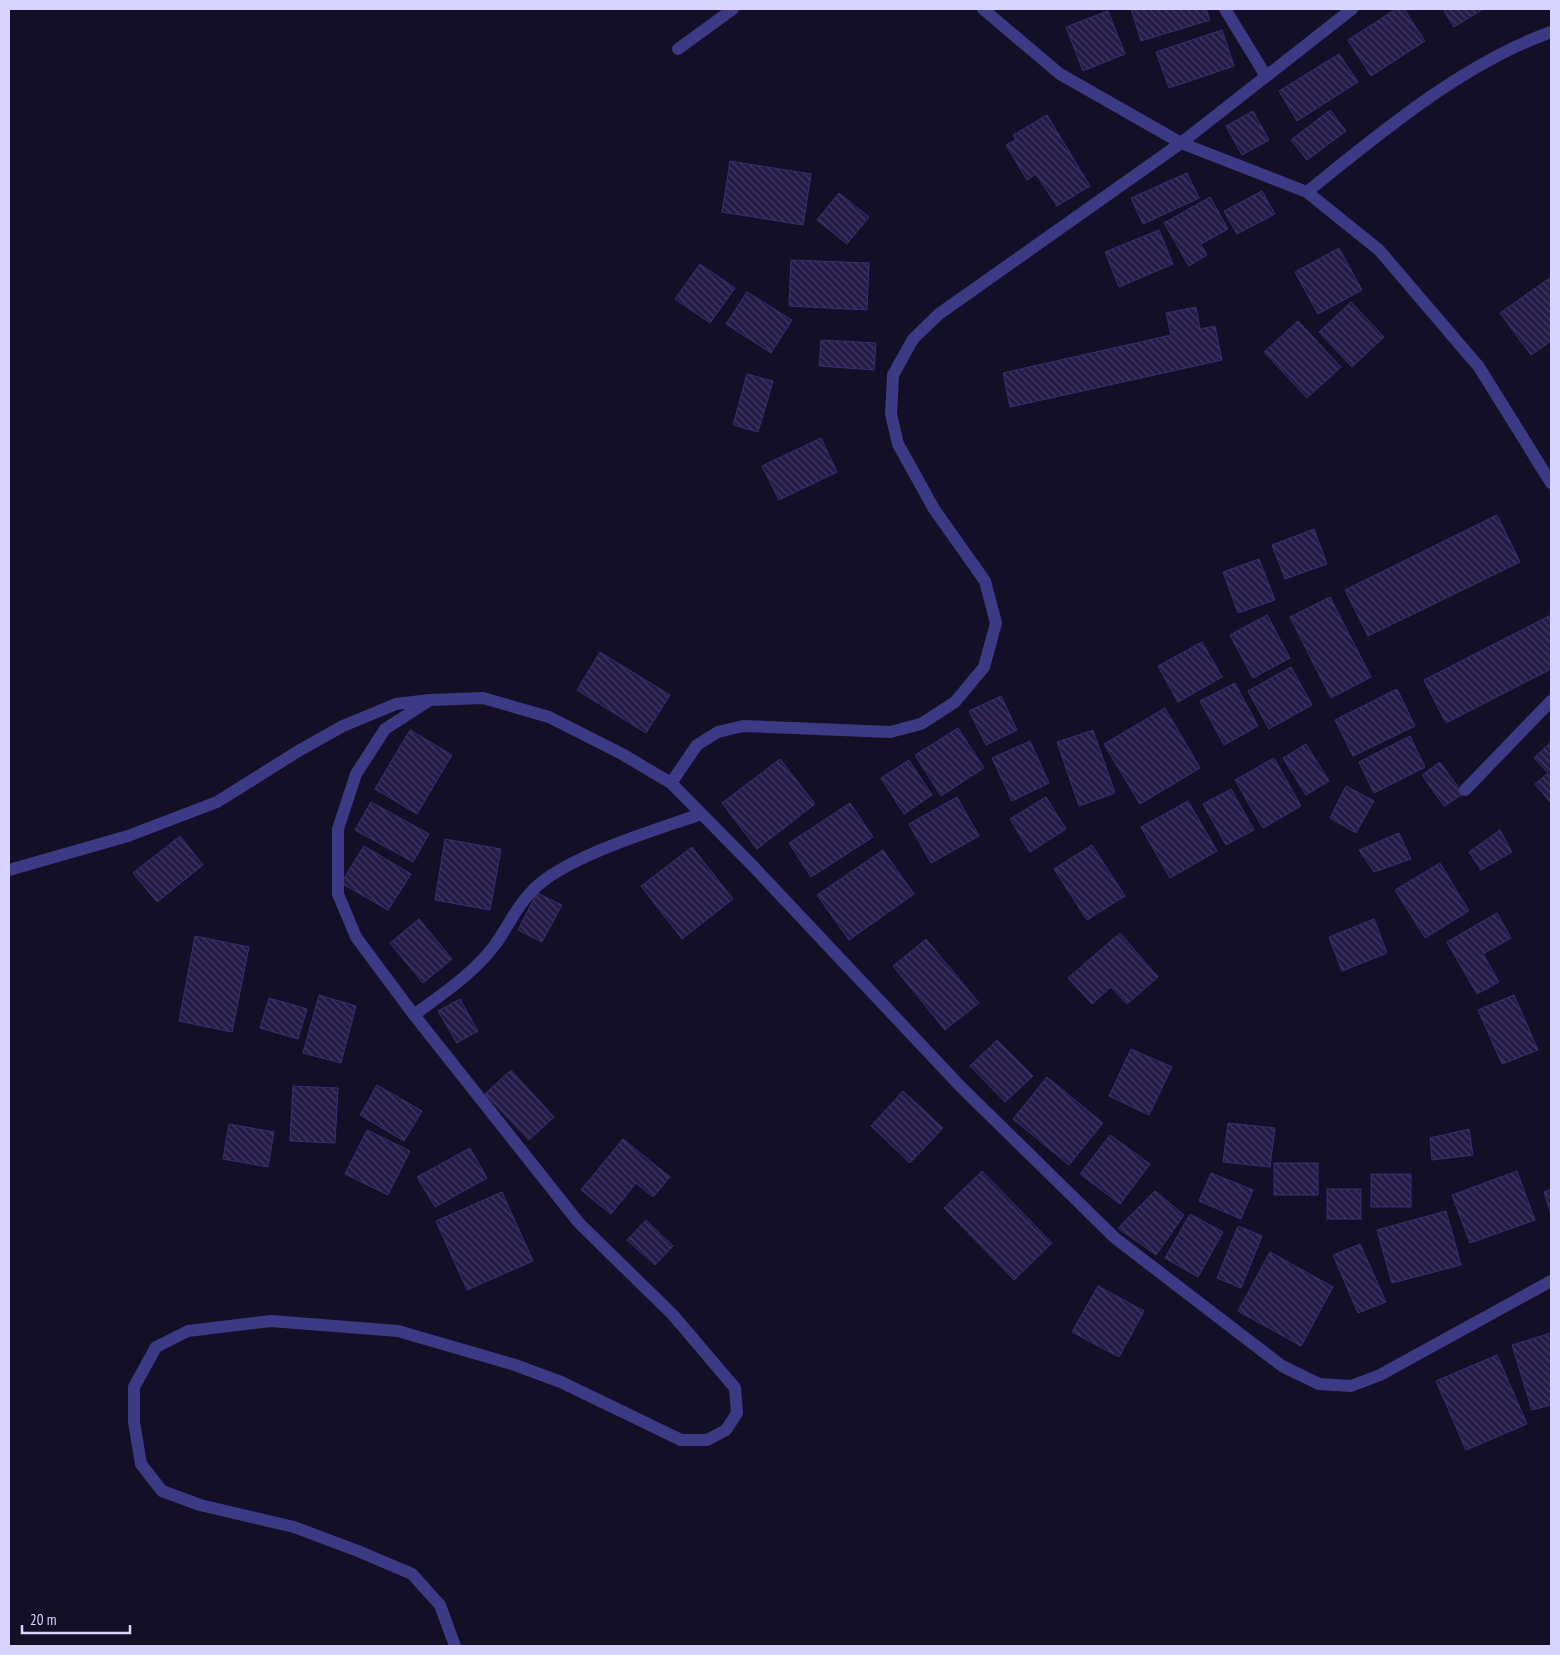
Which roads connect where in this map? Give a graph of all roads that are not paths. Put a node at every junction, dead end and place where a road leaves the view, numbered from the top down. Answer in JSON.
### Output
{"nodes":[{"id":1,"x":733,"y":9,"type":"edge"},
{"id":2,"x":983,"y":9,"type":"edge"},
{"id":3,"x":1225,"y":9,"type":"edge"},
{"id":4,"x":1352,"y":9,"type":"edge"},
{"id":5,"x":1551,"y":32,"type":"edge"},
{"id":6,"x":678,"y":49,"type":"dead end"},
{"id":7,"x":1266,"y":76,"type":"junction"},
{"id":8,"x":1181,"y":143,"type":"junction"},
{"id":9,"x":1307,"y":192,"type":"junction"},
{"id":10,"x":1551,"y":483,"type":"edge"},
{"id":11,"x":430,"y":700,"type":"junction"},
{"id":12,"x":1551,"y":701,"type":"edge"},
{"id":13,"x":671,"y":783,"type":"junction"},
{"id":14,"x":1465,"y":790,"type":"dead end"},
{"id":15,"x":701,"y":814,"type":"junction"},
{"id":16,"x":9,"y":870,"type":"edge"},
{"id":17,"x":414,"y":1015,"type":"junction"},
{"id":18,"x":1551,"y":1281,"type":"edge"},
{"id":19,"x":455,"y":1646,"type":"edge"}],
"edges":[{"from":1,"to":6,"type":"street"},
{"from":2,"to":8,"type":"street"},
{"from":3,"to":7,"type":"street"},
{"from":4,"to":7,"type":"street"},
{"from":5,"to":9,"type":"street"},
{"from":7,"to":8,"type":"street"},
{"from":8,"to":9,"type":"street"},
{"from":8,"to":13,"type":"street"},
{"from":9,"to":10,"type":"street"},
{"from":11,"to":13,"type":"street"},
{"from":11,"to":16,"type":"street"},
{"from":11,"to":17,"type":"street"},
{"from":12,"to":14,"type":"street"},
{"from":13,"to":15,"type":"street"},
{"from":15,"to":17,"type":"street"},
{"from":15,"to":18,"type":"street"},
{"from":17,"to":19,"type":"street"}]}
